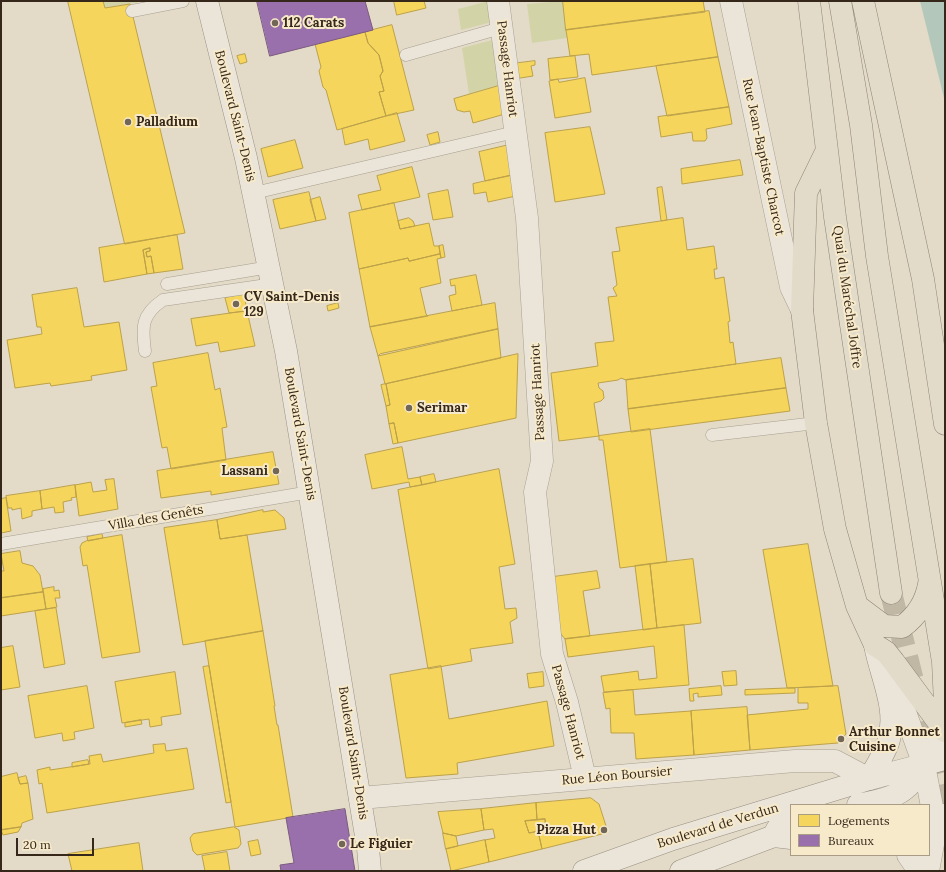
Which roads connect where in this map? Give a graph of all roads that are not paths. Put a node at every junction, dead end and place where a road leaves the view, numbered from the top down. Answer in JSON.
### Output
{"nodes":[{"id":1,"x":183,"y":1,"type":"edge"},
{"id":2,"x":207,"y":1,"type":"edge"},
{"id":3,"x":498,"y":1,"type":"edge"},
{"id":4,"x":731,"y":1,"type":"edge"},
{"id":5,"x":809,"y":1,"type":"edge"},
{"id":6,"x":840,"y":1,"type":"edge"},
{"id":7,"x":862,"y":1,"type":"edge"},
{"id":8,"x":132,"y":11,"type":"dead end"},
{"id":9,"x":502,"y":28,"type":"junction"},
{"id":10,"x":406,"y":55,"type":"dead end"},
{"id":11,"x":515,"y":132,"type":"junction"},
{"id":12,"x":826,"y":152,"type":"junction"},
{"id":13,"x":254,"y":193,"type":"junction"},
{"id":14,"x":272,"y":275,"type":"junction"},
{"id":15,"x":167,"y":284,"type":"dead end"},
{"id":16,"x":802,"y":310,"type":"junction"},
{"id":17,"x":145,"y":351,"type":"dead end"},
{"id":18,"x":816,"y":423,"type":"junction"},
{"id":19,"x":945,"y":424,"type":"edge"},
{"id":20,"x":712,"y":435,"type":"dead end"},
{"id":21,"x":310,"y":492,"type":"junction"},
{"id":22,"x":1,"y":544,"type":"edge"},
{"id":23,"x":930,"y":583,"type":"junction"},
{"id":24,"x":892,"y":593,"type":"tunnel mouth"},
{"id":25,"x":857,"y":606,"type":"junction"},
{"id":26,"x":877,"y":654,"type":"junction"},
{"id":27,"x":944,"y":664,"type":"edge"},
{"id":28,"x":945,"y":703,"type":"edge"},
{"id":29,"x":944,"y":727,"type":"edge"},
{"id":30,"x":945,"y":759,"type":"edge"},
{"id":31,"x":924,"y":765,"type":"junction"},
{"id":32,"x":585,"y":778,"type":"junction"},
{"id":33,"x":869,"y":779,"type":"junction"},
{"id":34,"x":360,"y":798,"type":"junction"},
{"id":35,"x":862,"y":804,"type":"edge"},
{"id":36,"x":936,"y":816,"type":"edge"},
{"id":37,"x":790,"y":820,"type":"edge"},
{"id":38,"x":782,"y":837,"type":"edge"},
{"id":39,"x":909,"y":856,"type":"edge"},
{"id":40,"x":370,"y":871,"type":"edge"},
{"id":41,"x":584,"y":871,"type":"edge"},
{"id":42,"x":681,"y":871,"type":"edge"},
{"id":43,"x":919,"y":871,"type":"edge"},
{"id":44,"x":928,"y":871,"type":"edge"}],
"edges":[{"from":1,"to":8,"type":"lane"},
{"from":2,"to":13,"type":"street","name":"Boulevard Saint-Denis"},
{"from":3,"to":9,"type":"street","name":"Passage Hanriot"},
{"from":4,"to":16,"type":"street","name":"Rue Jean-Baptiste Charcot"},
{"from":5,"to":12,"type":"main road","name":"Quai du Maréchal Joffre"},
{"from":6,"to":23,"type":"main road"},
{"from":7,"to":19,"type":"main road"},
{"from":9,"to":10,"type":"lane"},
{"from":9,"to":11,"type":"street","name":"Passage Hanriot"},
{"from":11,"to":13,"type":"lane"},
{"from":11,"to":32,"type":"street","name":"Passage Hanriot"},
{"from":12,"to":16,"type":"main road"},
{"from":12,"to":24,"type":"main road","name":"Quai du Maréchal Joffre"},
{"from":13,"to":14,"type":"street","name":"Boulevard Saint-Denis"},
{"from":14,"to":15,"type":"lane"},
{"from":14,"to":17,"type":"lane"},
{"from":14,"to":21,"type":"street","name":"Boulevard Saint-Denis"},
{"from":16,"to":18,"type":"main road"},
{"from":18,"to":20,"type":"lane"},
{"from":18,"to":25,"type":"main road"},
{"from":21,"to":22,"type":"lane","name":"Villa des Genêts"},
{"from":21,"to":34,"type":"street","name":"Boulevard Saint-Denis"},
{"from":23,"to":25,"type":"main road"},
{"from":23,"to":27,"type":"main road"},
{"from":25,"to":26,"type":"main road"},
{"from":26,"to":29,"type":"main road"},
{"from":26,"to":31,"type":"street"},
{"from":26,"to":33,"type":"street"},
{"from":27,"to":28,"type":"main road"},
{"from":29,"to":31,"type":"street"},
{"from":30,"to":31,"type":"street","name":"Boulevard de Verdun"},
{"from":31,"to":33,"type":"street","name":"Boulevard de Verdun"},
{"from":31,"to":35,"type":"street"},
{"from":31,"to":36,"type":"street"},
{"from":32,"to":33,"type":"street","name":"Rue Léon Boursier"},
{"from":32,"to":34,"type":"street","name":"Rue Léon Boursier"},
{"from":33,"to":41,"type":"street","name":"Boulevard de Verdun"},
{"from":34,"to":40,"type":"street","name":"Boulevard Saint-Denis"},
{"from":36,"to":44,"type":"street"},
{"from":37,"to":38,"type":"street"},
{"from":38,"to":42,"type":"street","name":"Boulevard de Verdun"},
{"from":39,"to":43,"type":"street"}]}
